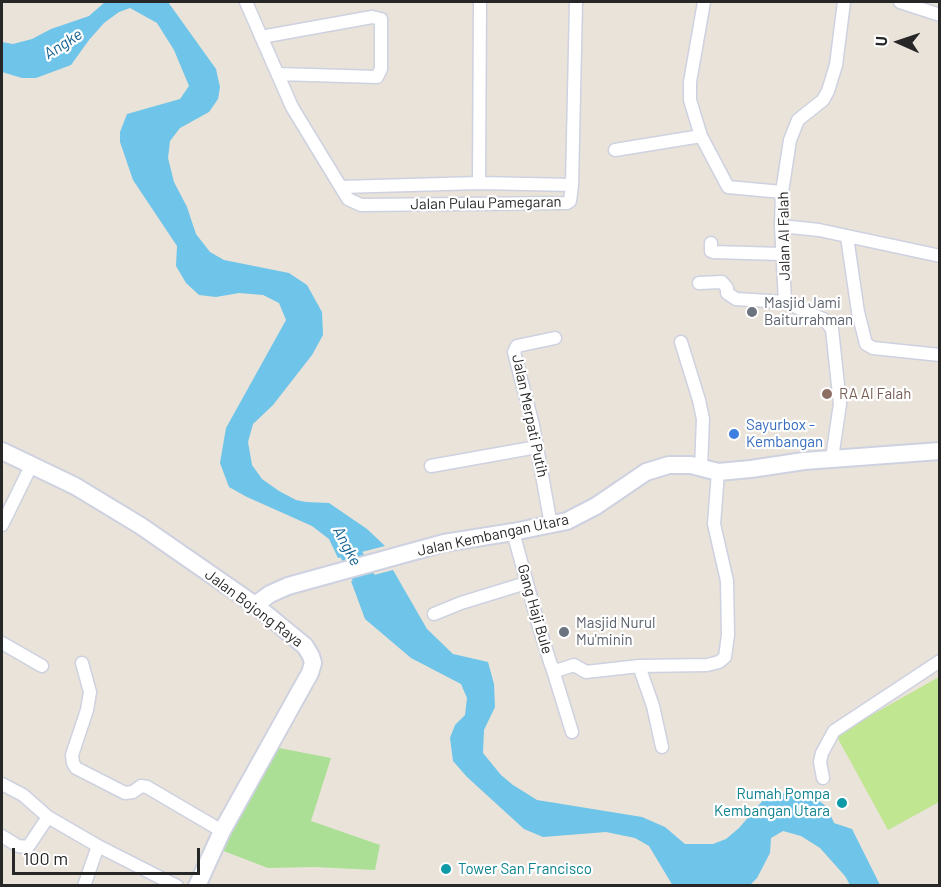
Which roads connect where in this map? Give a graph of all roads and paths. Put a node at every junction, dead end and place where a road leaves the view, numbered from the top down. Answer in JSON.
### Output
{"nodes":[{"id":1,"x":246,"y":2,"type":"edge"},
{"id":2,"x":480,"y":2,"type":"edge"},
{"id":3,"x":576,"y":2,"type":"edge"},
{"id":4,"x":704,"y":2,"type":"edge"},
{"id":5,"x":844,"y":2,"type":"edge"},
{"id":6,"x":900,"y":2,"type":"edge"},
{"id":7,"x":939,"y":15,"type":"edge"},
{"id":8,"x":261,"y":37,"type":"junction"},
{"id":9,"x":278,"y":74,"type":"junction"},
{"id":10,"x":701,"y":136,"type":"junction"},
{"id":11,"x":615,"y":150,"type":"dead end"},
{"id":12,"x":479,"y":183,"type":"junction"},
{"id":13,"x":572,"y":185,"type":"junction"},
{"id":14,"x":341,"y":187,"type":"junction"},
{"id":15,"x":782,"y":192,"type":"junction"},
{"id":16,"x":781,"y":226,"type":"junction"},
{"id":17,"x":847,"y":237,"type":"junction"},
{"id":18,"x":711,"y":243,"type":"dead end"},
{"id":19,"x":781,"y":254,"type":"junction"},
{"id":20,"x":939,"y":256,"type":"edge"},
{"id":21,"x":699,"y":283,"type":"dead end"},
{"id":22,"x":785,"y":302,"type":"junction"},
{"id":23,"x":555,"y":338,"type":"dead end"},
{"id":24,"x":681,"y":342,"type":"dead end"},
{"id":25,"x":939,"y":355,"type":"edge"},
{"id":26,"x":537,"y":447,"type":"junction"},
{"id":27,"x":2,"y":451,"type":"edge"},
{"id":28,"x":939,"y":451,"type":"edge"},
{"id":29,"x":832,"y":458,"type":"junction"},
{"id":30,"x":32,"y":464,"type":"junction"},
{"id":31,"x":431,"y":466,"type":"dead end"},
{"id":32,"x":701,"y":468,"type":"junction"},
{"id":33,"x":718,"y":472,"type":"junction"},
{"id":34,"x":2,"y":525,"type":"edge"},
{"id":35,"x":551,"y":525,"type":"junction"},
{"id":36,"x":513,"y":532,"type":"junction"},
{"id":37,"x":526,"y":583,"type":"junction"},
{"id":38,"x":255,"y":605,"type":"junction"},
{"id":39,"x":434,"y":615,"type":"dead end"},
{"id":40,"x":2,"y":643,"type":"edge"},
{"id":41,"x":939,"y":661,"type":"edge"},
{"id":42,"x":82,"y":663,"type":"dead end"},
{"id":43,"x":42,"y":666,"type":"dead end"},
{"id":44,"x":639,"y":666,"type":"junction"},
{"id":45,"x":552,"y":667,"type":"junction"},
{"id":46,"x":572,"y":732,"type":"dead end"},
{"id":47,"x":662,"y":747,"type":"dead end"},
{"id":48,"x":823,"y":778,"type":"dead end"},
{"id":49,"x":2,"y":784,"type":"edge"},
{"id":50,"x":48,"y":818,"type":"junction"},
{"id":51,"x":222,"y":831,"type":"junction"},
{"id":52,"x":2,"y":836,"type":"edge"},
{"id":53,"x":98,"y":846,"type":"junction"},
{"id":54,"x":84,"y":885,"type":"edge"},
{"id":55,"x":177,"y":885,"type":"edge"},
{"id":56,"x":197,"y":885,"type":"edge"}],
"edges":[{"from":1,"to":8,"type":"street","name":"Jalan Pulau Pamegaran"},
{"from":2,"to":12,"type":"street"},
{"from":3,"to":13,"type":"street"},
{"from":4,"to":10,"type":"street"},
{"from":5,"to":15,"type":"street","name":"Jalan Al Falah"},
{"from":6,"to":7,"type":"street"},
{"from":8,"to":9,"type":"street","name":"Jalan Pulau Pamegaran"},
{"from":8,"to":9,"type":"street"},
{"from":9,"to":14,"type":"street","name":"Jalan Pulau Pamegaran"},
{"from":10,"to":11,"type":"street"},
{"from":10,"to":15,"type":"street"},
{"from":12,"to":13,"type":"street","name":"Jalan Pulau Pamegaran"},
{"from":12,"to":14,"type":"street","name":"Jalan Pulau Pamegaran"},
{"from":13,"to":14,"type":"street","name":"Jalan Pulau Pamegaran"},
{"from":15,"to":16,"type":"street","name":"Jalan Al Falah"},
{"from":16,"to":17,"type":"street"},
{"from":16,"to":19,"type":"street","name":"Jalan Al Falah"},
{"from":17,"to":20,"type":"street"},
{"from":17,"to":25,"type":"street"},
{"from":18,"to":19,"type":"street"},
{"from":19,"to":22,"type":"street","name":"Jalan Al Falah"},
{"from":21,"to":22,"type":"street"},
{"from":22,"to":29,"type":"street","name":"Jalan Al Falah"},
{"from":23,"to":26,"type":"street","name":"Jalan Merpati Putih"},
{"from":24,"to":32,"type":"street"},
{"from":26,"to":31,"type":"street"},
{"from":26,"to":35,"type":"street","name":"Jalan Merpati Putih"},
{"from":27,"to":30,"type":"street","name":"Jalan Bojong Raya"},
{"from":28,"to":29,"type":"street","name":"Jalan Kembangan Utara"},
{"from":29,"to":33,"type":"street","name":"Jalan Kembangan Utara"},
{"from":30,"to":34,"type":"street"},
{"from":30,"to":38,"type":"street","name":"Jalan Bojong Raya"},
{"from":32,"to":33,"type":"street","name":"Jalan Kembangan Utara"},
{"from":32,"to":35,"type":"street","name":"Jalan Kembangan Utara"},
{"from":33,"to":44,"type":"street","name":"Gang Haji Bule"},
{"from":35,"to":36,"type":"street","name":"Jalan Kembangan Utara"},
{"from":36,"to":37,"type":"street","name":"Gang Haji Bule"},
{"from":36,"to":38,"type":"street","name":"Jalan Kembangan Utara"},
{"from":37,"to":39,"type":"street"},
{"from":37,"to":45,"type":"street","name":"Gang Haji Bule"},
{"from":38,"to":51,"type":"street","name":"Jalan Bojong Raya"},
{"from":40,"to":43,"type":"street"},
{"from":41,"to":48,"type":"street"},
{"from":42,"to":51,"type":"street"},
{"from":44,"to":45,"type":"street","name":"Gang Haji Bule"},
{"from":44,"to":47,"type":"street"},
{"from":45,"to":46,"type":"street"},
{"from":49,"to":50,"type":"street"},
{"from":50,"to":52,"type":"street"},
{"from":50,"to":53,"type":"street"},
{"from":51,"to":56,"type":"street","name":"Jalan Bojong Raya"},
{"from":53,"to":54,"type":"street"},
{"from":53,"to":55,"type":"street"}]}
